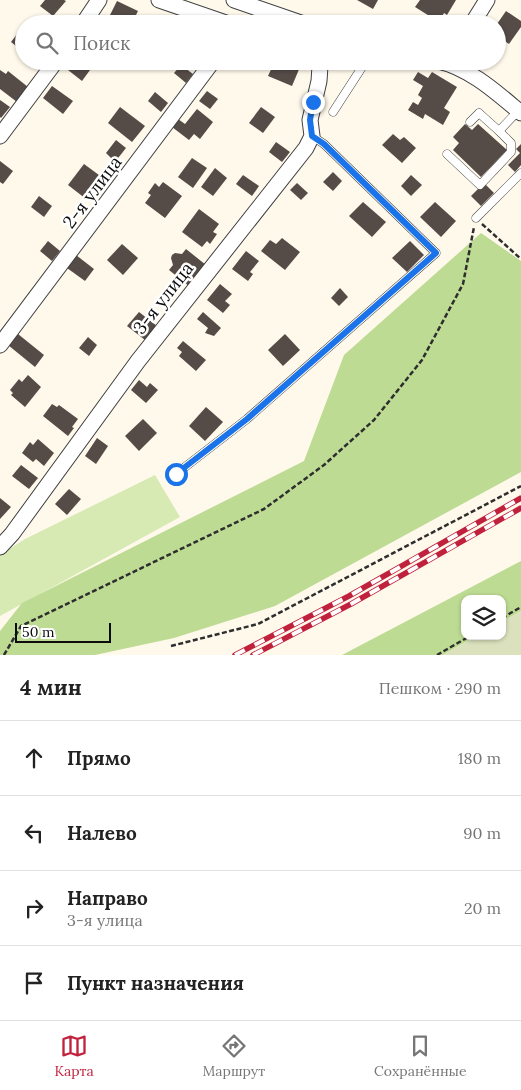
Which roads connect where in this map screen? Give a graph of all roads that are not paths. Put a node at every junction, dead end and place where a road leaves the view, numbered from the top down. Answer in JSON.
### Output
{"nodes":[{"id":1,"x":99,"y":0,"type":"edge"},
{"id":2,"x":159,"y":0,"type":"edge"},
{"id":3,"x":234,"y":0,"type":"edge"},
{"id":4,"x":487,"y":0,"type":"edge"},
{"id":5,"x":89,"y":15,"type":"edge"},
{"id":6,"x":202,"y":15,"type":"edge"},
{"id":7,"x":278,"y":15,"type":"edge"},
{"id":8,"x":478,"y":15,"type":"edge"},
{"id":9,"x":49,"y":70,"type":"edge"},
{"id":10,"x":206,"y":70,"type":"edge"},
{"id":11,"x":320,"y":70,"type":"edge"},
{"id":12,"x":360,"y":70,"type":"edge"},
{"id":13,"x":461,"y":70,"type":"edge"},
{"id":14,"x":333,"y":112,"type":"dead end"},
{"id":15,"x":520,"y":112,"type":"edge"},
{"id":16,"x":470,"y":122,"type":"dead end"},
{"id":17,"x":499,"y":131,"type":"junction"},
{"id":18,"x":0,"y":136,"type":"edge"},
{"id":19,"x":312,"y":136,"type":"junction"},
{"id":20,"x":447,"y":154,"type":"dead end"},
{"id":21,"x":521,"y":172,"type":"edge"},
{"id":22,"x":476,"y":218,"type":"road end"},
{"id":23,"x":0,"y":345,"type":"edge"},
{"id":24,"x":176,"y":474,"type":"dead end"},
{"id":25,"x":0,"y":547,"type":"edge"}],
"edges":[{"from":1,"to":5,"type":"street"},
{"from":2,"to":6,"type":"street"},
{"from":3,"to":7,"type":"street"},
{"from":4,"to":8,"type":"street"},
{"from":9,"to":18,"type":"street"},
{"from":10,"to":23,"type":"street","name":"2-я улица"},
{"from":11,"to":19,"type":"street"},
{"from":12,"to":14,"type":"lane"},
{"from":13,"to":15,"type":"street"},
{"from":15,"to":17,"type":"lane"},
{"from":16,"to":17,"type":"lane"},
{"from":17,"to":20,"type":"lane"},
{"from":19,"to":24,"type":"lane"},
{"from":19,"to":25,"type":"street","name":"3-я улица"},
{"from":21,"to":22,"type":"lane"}]}
